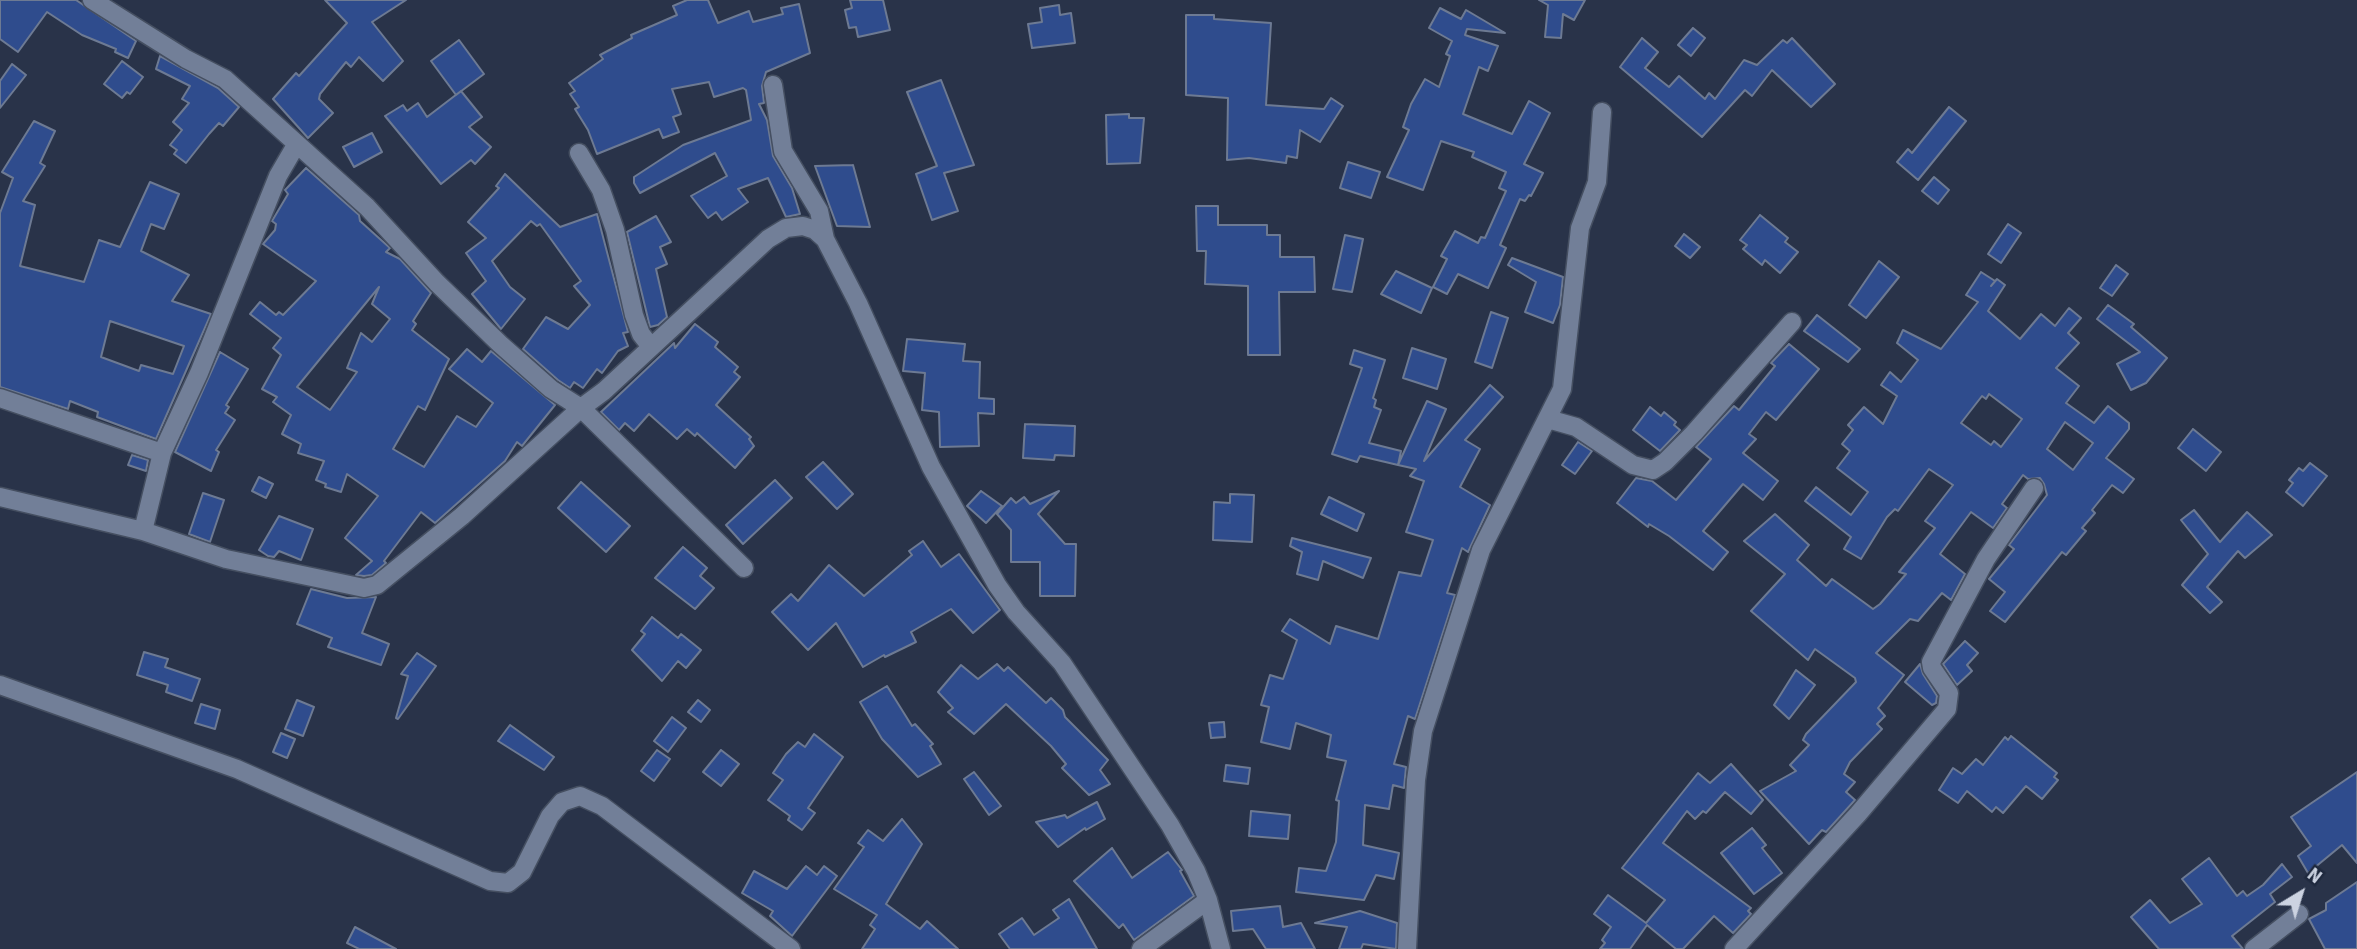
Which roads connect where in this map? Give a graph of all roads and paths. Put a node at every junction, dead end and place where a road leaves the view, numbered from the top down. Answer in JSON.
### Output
{"nodes":[{"id":1,"x":92,"y":0,"type":"edge"},
{"id":2,"x":773,"y":85,"type":"dead end"},
{"id":3,"x":1601,"y":112,"type":"dead end"},
{"id":4,"x":296,"y":145,"type":"junction"},
{"id":5,"x":579,"y":153,"type":"dead end"},
{"id":6,"x":825,"y":239,"type":"junction"},
{"id":7,"x":1791,"y":322,"type":"dead end"},
{"id":8,"x":651,"y":347,"type":"junction"},
{"id":9,"x":0,"y":398,"type":"edge"},
{"id":10,"x":581,"y":408,"type":"junction"},
{"id":11,"x":1548,"y":419,"type":"junction"},
{"id":12,"x":162,"y":453,"type":"junction"},
{"id":13,"x":2034,"y":488,"type":"dead end"},
{"id":14,"x":0,"y":497,"type":"edge"},
{"id":15,"x":143,"y":531,"type":"junction"},
{"id":16,"x":744,"y":568,"type":"dead end"},
{"id":17,"x":0,"y":685,"type":"edge"},
{"id":18,"x":1208,"y":900,"type":"junction"},
{"id":19,"x":2299,"y":914,"type":"dead end"},
{"id":20,"x":791,"y":949,"type":"edge"},
{"id":21,"x":1140,"y":949,"type":"edge"},
{"id":22,"x":1221,"y":949,"type":"edge"},
{"id":23,"x":1407,"y":949,"type":"edge"},
{"id":24,"x":1734,"y":949,"type":"edge"},
{"id":25,"x":2254,"y":949,"type":"edge"}],
"edges":[{"from":1,"to":4,"type":"street"},
{"from":2,"to":6,"type":"street"},
{"from":3,"to":11,"type":"street"},
{"from":4,"to":10,"type":"street"},
{"from":4,"to":12,"type":"street"},
{"from":5,"to":8,"type":"street"},
{"from":6,"to":8,"type":"street"},
{"from":6,"to":18,"type":"street"},
{"from":7,"to":11,"type":"street"},
{"from":8,"to":10,"type":"street"},
{"from":9,"to":12,"type":"street"},
{"from":10,"to":15,"type":"street"},
{"from":10,"to":16,"type":"street"},
{"from":11,"to":23,"type":"street"},
{"from":12,"to":15,"type":"street"},
{"from":13,"to":24,"type":"street"},
{"from":14,"to":15,"type":"street"},
{"from":17,"to":20,"type":"street"},
{"from":18,"to":21,"type":"street"},
{"from":18,"to":22,"type":"street"},
{"from":19,"to":25,"type":"street"}]}
